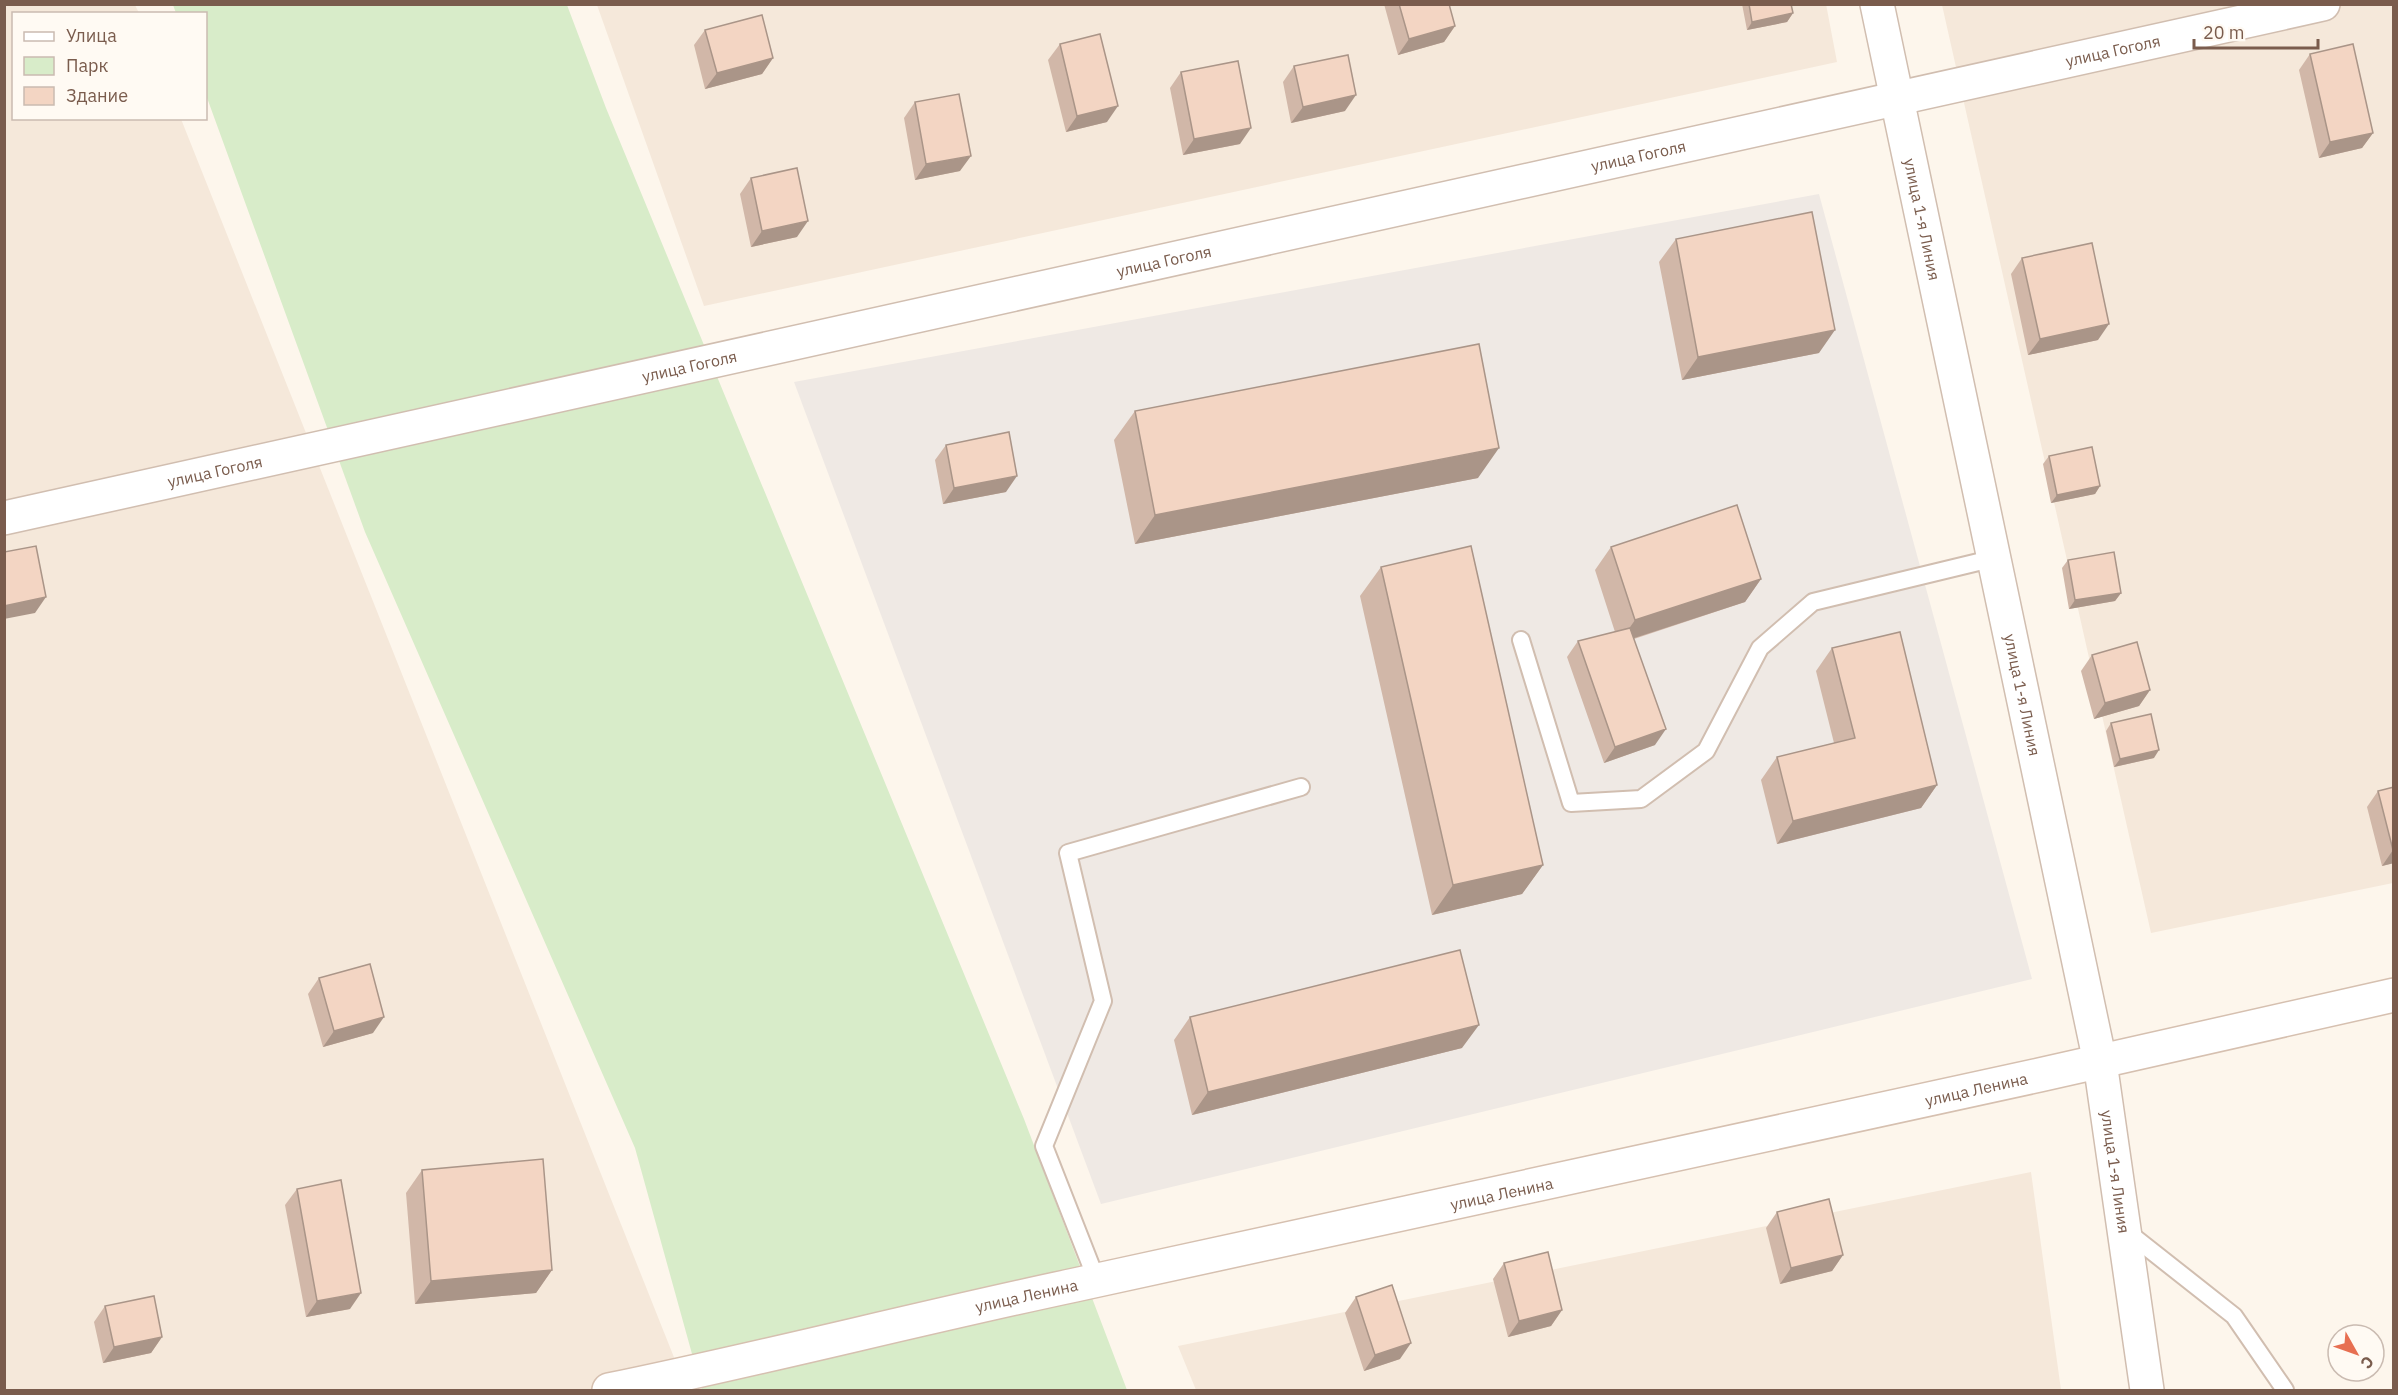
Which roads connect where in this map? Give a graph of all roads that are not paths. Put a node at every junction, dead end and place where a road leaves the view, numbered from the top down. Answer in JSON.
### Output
{"nodes":[{"id":1,"x":1877,"y":4,"type":"edge"},
{"id":2,"x":2323,"y":4,"type":"edge"},
{"id":3,"x":1898,"y":99,"type":"junction"},
{"id":4,"x":4,"y":518,"type":"edge"},
{"id":5,"x":1995,"y":558,"type":"junction"},
{"id":6,"x":1521,"y":640,"type":"dead end"},
{"id":7,"x":1301,"y":788,"type":"dead end"},
{"id":8,"x":2394,"y":995,"type":"edge"},
{"id":9,"x":2100,"y":1062,"type":"junction"},
{"id":10,"x":2124,"y":1230,"type":"junction"},
{"id":11,"x":1084,"y":1284,"type":"junction"},
{"id":12,"x":609,"y":1390,"type":"edge"},
{"id":13,"x":2147,"y":1390,"type":"edge"},
{"id":14,"x":2284,"y":1390,"type":"edge"}],
"edges":[{"from":1,"to":3,"type":"street","name":"улица 1-я Линия"},
{"from":2,"to":3,"type":"street","name":"улица Гоголя"},
{"from":3,"to":4,"type":"street","name":"улица Гоголя"},
{"from":3,"to":5,"type":"street","name":"улица 1-я Линия"},
{"from":5,"to":6,"type":"lane"},
{"from":5,"to":9,"type":"street","name":"улица 1-я Линия"},
{"from":7,"to":11,"type":"lane"},
{"from":8,"to":9,"type":"street","name":"улица Ленина"},
{"from":9,"to":10,"type":"street","name":"улица 1-я Линия"},
{"from":9,"to":11,"type":"street","name":"улица Ленина"},
{"from":10,"to":13,"type":"street","name":"улица 1-я Линия"},
{"from":10,"to":14,"type":"lane"},
{"from":11,"to":12,"type":"street","name":"улица Ленина"}]}
